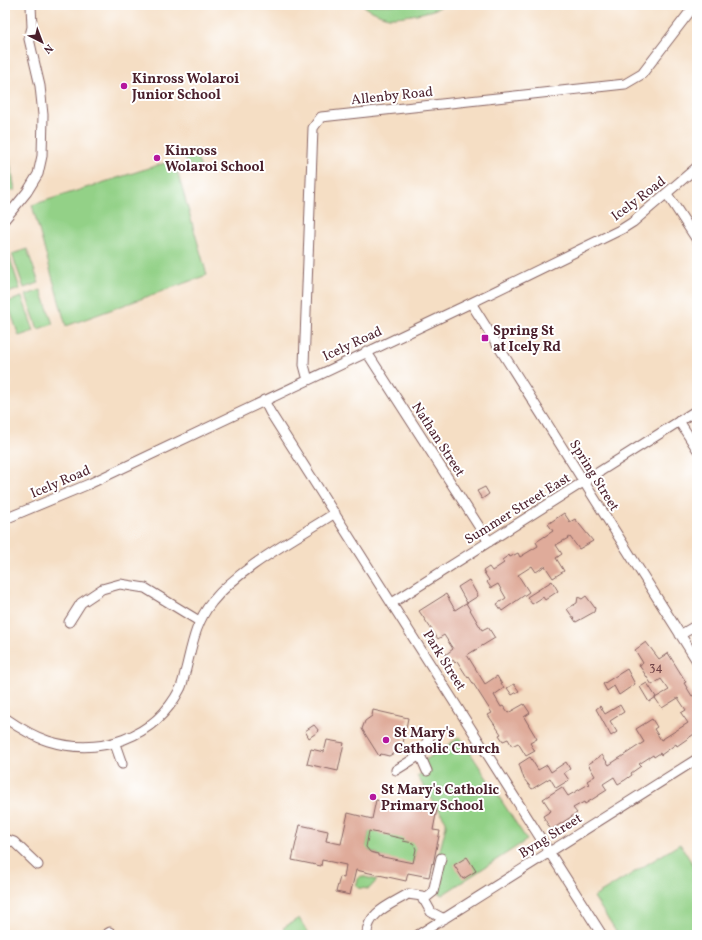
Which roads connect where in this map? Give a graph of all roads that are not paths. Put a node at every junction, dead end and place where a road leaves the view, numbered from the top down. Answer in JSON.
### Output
{"nodes":[{"id":1,"x":31,"y":5,"type":"edge"},
{"id":2,"x":695,"y":5,"type":"edge"},
{"id":3,"x":697,"y":168,"type":"edge"},
{"id":4,"x":667,"y":194,"type":"junction"},
{"id":5,"x":5,"y":219,"type":"edge"},
{"id":6,"x":697,"y":240,"type":"edge"},
{"id":7,"x":471,"y":303,"type":"junction"},
{"id":8,"x":366,"y":351,"type":"junction"},
{"id":9,"x":308,"y":380,"type":"junction"},
{"id":10,"x":264,"y":400,"type":"junction"},
{"id":11,"x":697,"y":410,"type":"edge"},
{"id":12,"x":679,"y":421,"type":"junction"},
{"id":13,"x":697,"y":449,"type":"edge"},
{"id":14,"x":583,"y":482,"type":"junction"},
{"id":15,"x":335,"y":513,"type":"junction"},
{"id":16,"x":5,"y":519,"type":"edge"},
{"id":17,"x":489,"y":542,"type":"junction"},
{"id":18,"x":392,"y":603,"type":"junction"},
{"id":19,"x":199,"y":621,"type":"junction"},
{"id":20,"x":69,"y":622,"type":"dead end"},
{"id":21,"x":697,"y":625,"type":"edge"},
{"id":22,"x":680,"y":635,"type":"junction"},
{"id":23,"x":697,"y":661,"type":"edge"},
{"id":24,"x":5,"y":718,"type":"edge"},
{"id":25,"x":430,"y":736,"type":"dead end"},
{"id":26,"x":115,"y":744,"type":"junction"},
{"id":27,"x":420,"y":754,"type":"junction"},
{"id":28,"x":697,"y":759,"type":"edge"},
{"id":29,"x":122,"y":764,"type":"dead end"},
{"id":30,"x":396,"y":770,"type":"dead end"},
{"id":31,"x":426,"y":771,"type":"dead end"},
{"id":32,"x":5,"y":839,"type":"edge"},
{"id":33,"x":550,"y":852,"type":"junction"},
{"id":34,"x":441,"y":858,"type":"dead end"},
{"id":35,"x":38,"y":865,"type":"dead end"},
{"id":36,"x":423,"y":900,"type":"junction"},
{"id":37,"x":444,"y":919,"type":"junction"},
{"id":38,"x":367,"y":935,"type":"edge"},
{"id":39,"x":418,"y":935,"type":"edge"},
{"id":40,"x":602,"y":935,"type":"edge"}],
"edges":[{"from":1,"to":5,"type":"street"},
{"from":2,"to":9,"type":"street","name":"Allenby Road"},
{"from":3,"to":4,"type":"street","name":"Icely Road"},
{"from":4,"to":6,"type":"street"},
{"from":4,"to":7,"type":"street","name":"Icely Road"},
{"from":7,"to":8,"type":"street","name":"Icely Road"},
{"from":7,"to":14,"type":"street","name":"Spring Street"},
{"from":8,"to":9,"type":"street","name":"Icely Road"},
{"from":8,"to":17,"type":"street","name":"Nathan Street"},
{"from":9,"to":10,"type":"street","name":"Icely Road"},
{"from":10,"to":15,"type":"street","name":"Park Street"},
{"from":10,"to":16,"type":"street","name":"Icely Road"},
{"from":11,"to":12,"type":"street","name":"Summer Street East"},
{"from":12,"to":13,"type":"street"},
{"from":12,"to":14,"type":"street","name":"Summer Street East"},
{"from":14,"to":17,"type":"street","name":"Summer Street East"},
{"from":14,"to":22,"type":"street","name":"Spring Street"},
{"from":15,"to":18,"type":"street","name":"Park Street"},
{"from":15,"to":19,"type":"street"},
{"from":17,"to":18,"type":"street","name":"Summer Street East"},
{"from":18,"to":33,"type":"street","name":"Park Street"},
{"from":19,"to":20,"type":"street"},
{"from":19,"to":26,"type":"street"},
{"from":21,"to":22,"type":"street"},
{"from":22,"to":23,"type":"street","name":"Spring Street"},
{"from":24,"to":26,"type":"street"},
{"from":25,"to":27,"type":"street"},
{"from":26,"to":29,"type":"street"},
{"from":27,"to":30,"type":"street"},
{"from":27,"to":31,"type":"street"},
{"from":28,"to":33,"type":"street","name":"Byng Street"},
{"from":32,"to":35,"type":"street"},
{"from":33,"to":37,"type":"street","name":"Byng Street"},
{"from":33,"to":40,"type":"street","name":"Park Street"},
{"from":34,"to":36,"type":"street"},
{"from":36,"to":37,"type":"street"},
{"from":36,"to":38,"type":"street"},
{"from":37,"to":39,"type":"street","name":"Byng Street"}]}
